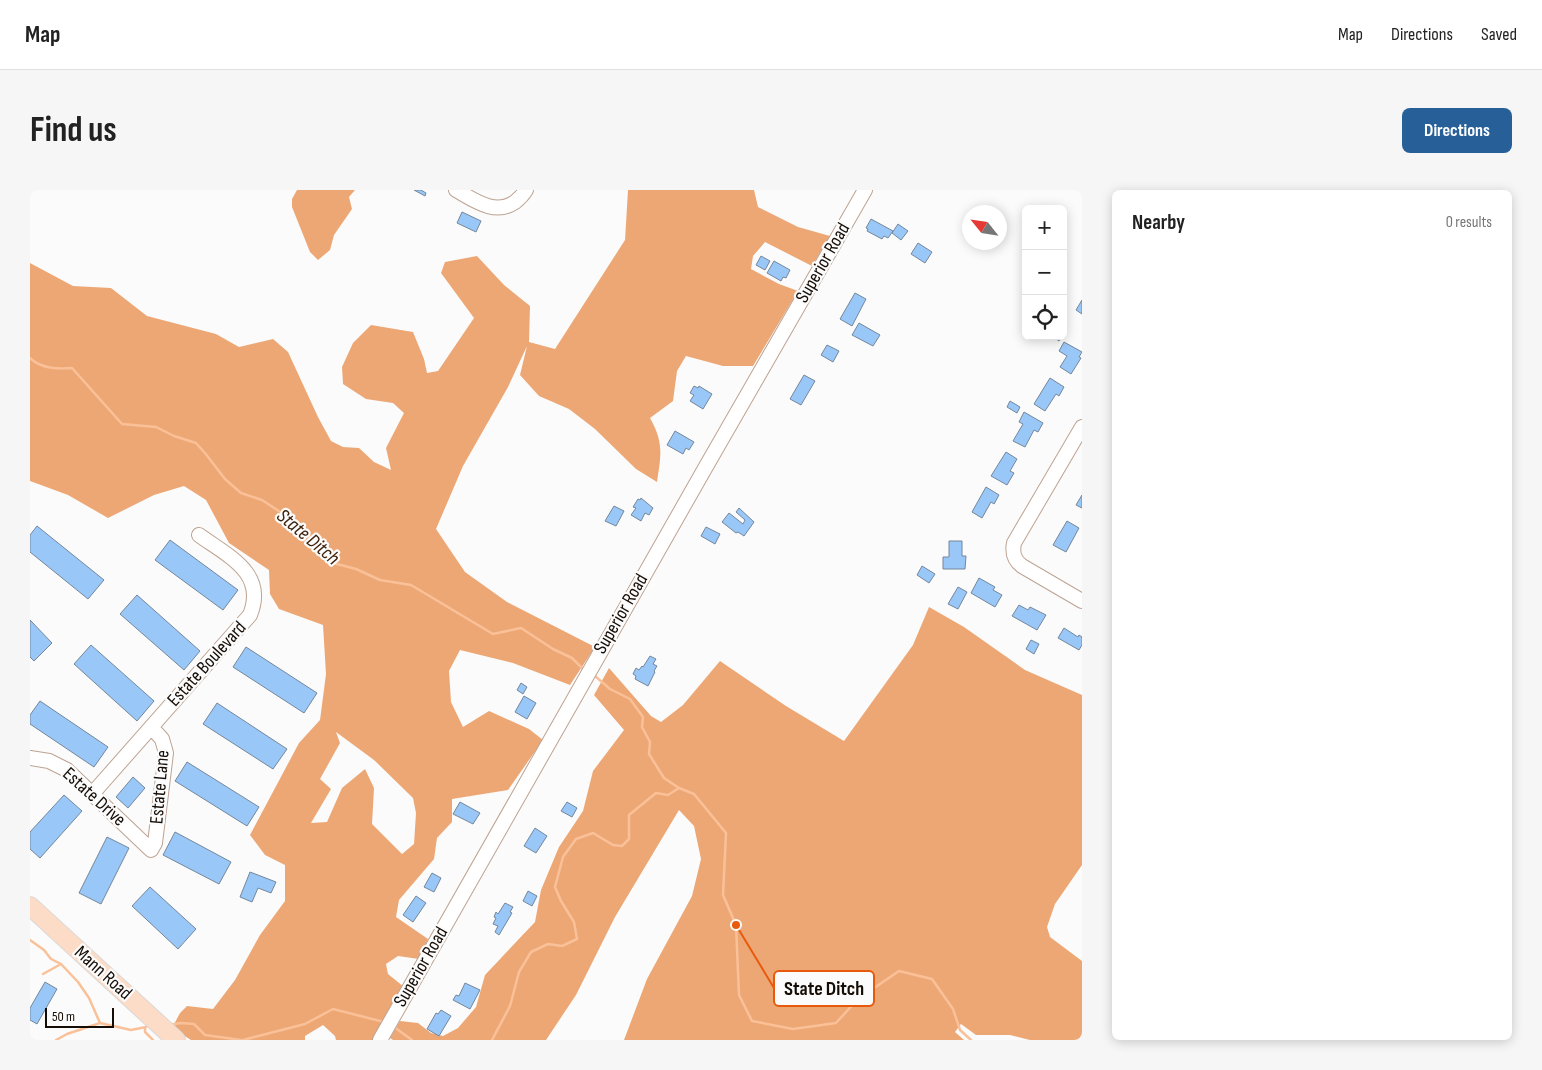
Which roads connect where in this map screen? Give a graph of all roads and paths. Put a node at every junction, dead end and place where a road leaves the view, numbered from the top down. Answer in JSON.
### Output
{"nodes":[{"id":1,"x":456,"y":190,"type":"edge"},
{"id":2,"x":526,"y":190,"type":"edge"},
{"id":3,"x":865,"y":190,"type":"edge"},
{"id":4,"x":1082,"y":426,"type":"edge"},
{"id":5,"x":199,"y":535,"type":"dead end"},
{"id":6,"x":1082,"y":601,"type":"edge"},
{"id":7,"x":151,"y":727,"type":"junction"},
{"id":8,"x":30,"y":758,"type":"edge"},
{"id":9,"x":93,"y":793,"type":"junction"},
{"id":10,"x":151,"y":850,"type":"joint"},
{"id":11,"x":30,"y":906,"type":"edge"},
{"id":12,"x":176,"y":1040,"type":"edge"},
{"id":13,"x":380,"y":1040,"type":"edge"}],
"edges":[{"from":1,"to":2,"type":"street"},
{"from":3,"to":13,"type":"street","name":"Superior Road"},
{"from":4,"to":6,"type":"street"},
{"from":5,"to":7,"type":"street","name":"Estate Boulevard"},
{"from":7,"to":9,"type":"street","name":"Estate Boulevard"},
{"from":7,"to":10,"type":"street","name":"Estate Lane"},
{"from":8,"to":9,"type":"street","name":"Estate Drive"},
{"from":9,"to":10,"type":"street","name":"Estate Drive"},
{"from":11,"to":12,"type":"main road","name":"Mann Road"}]}
